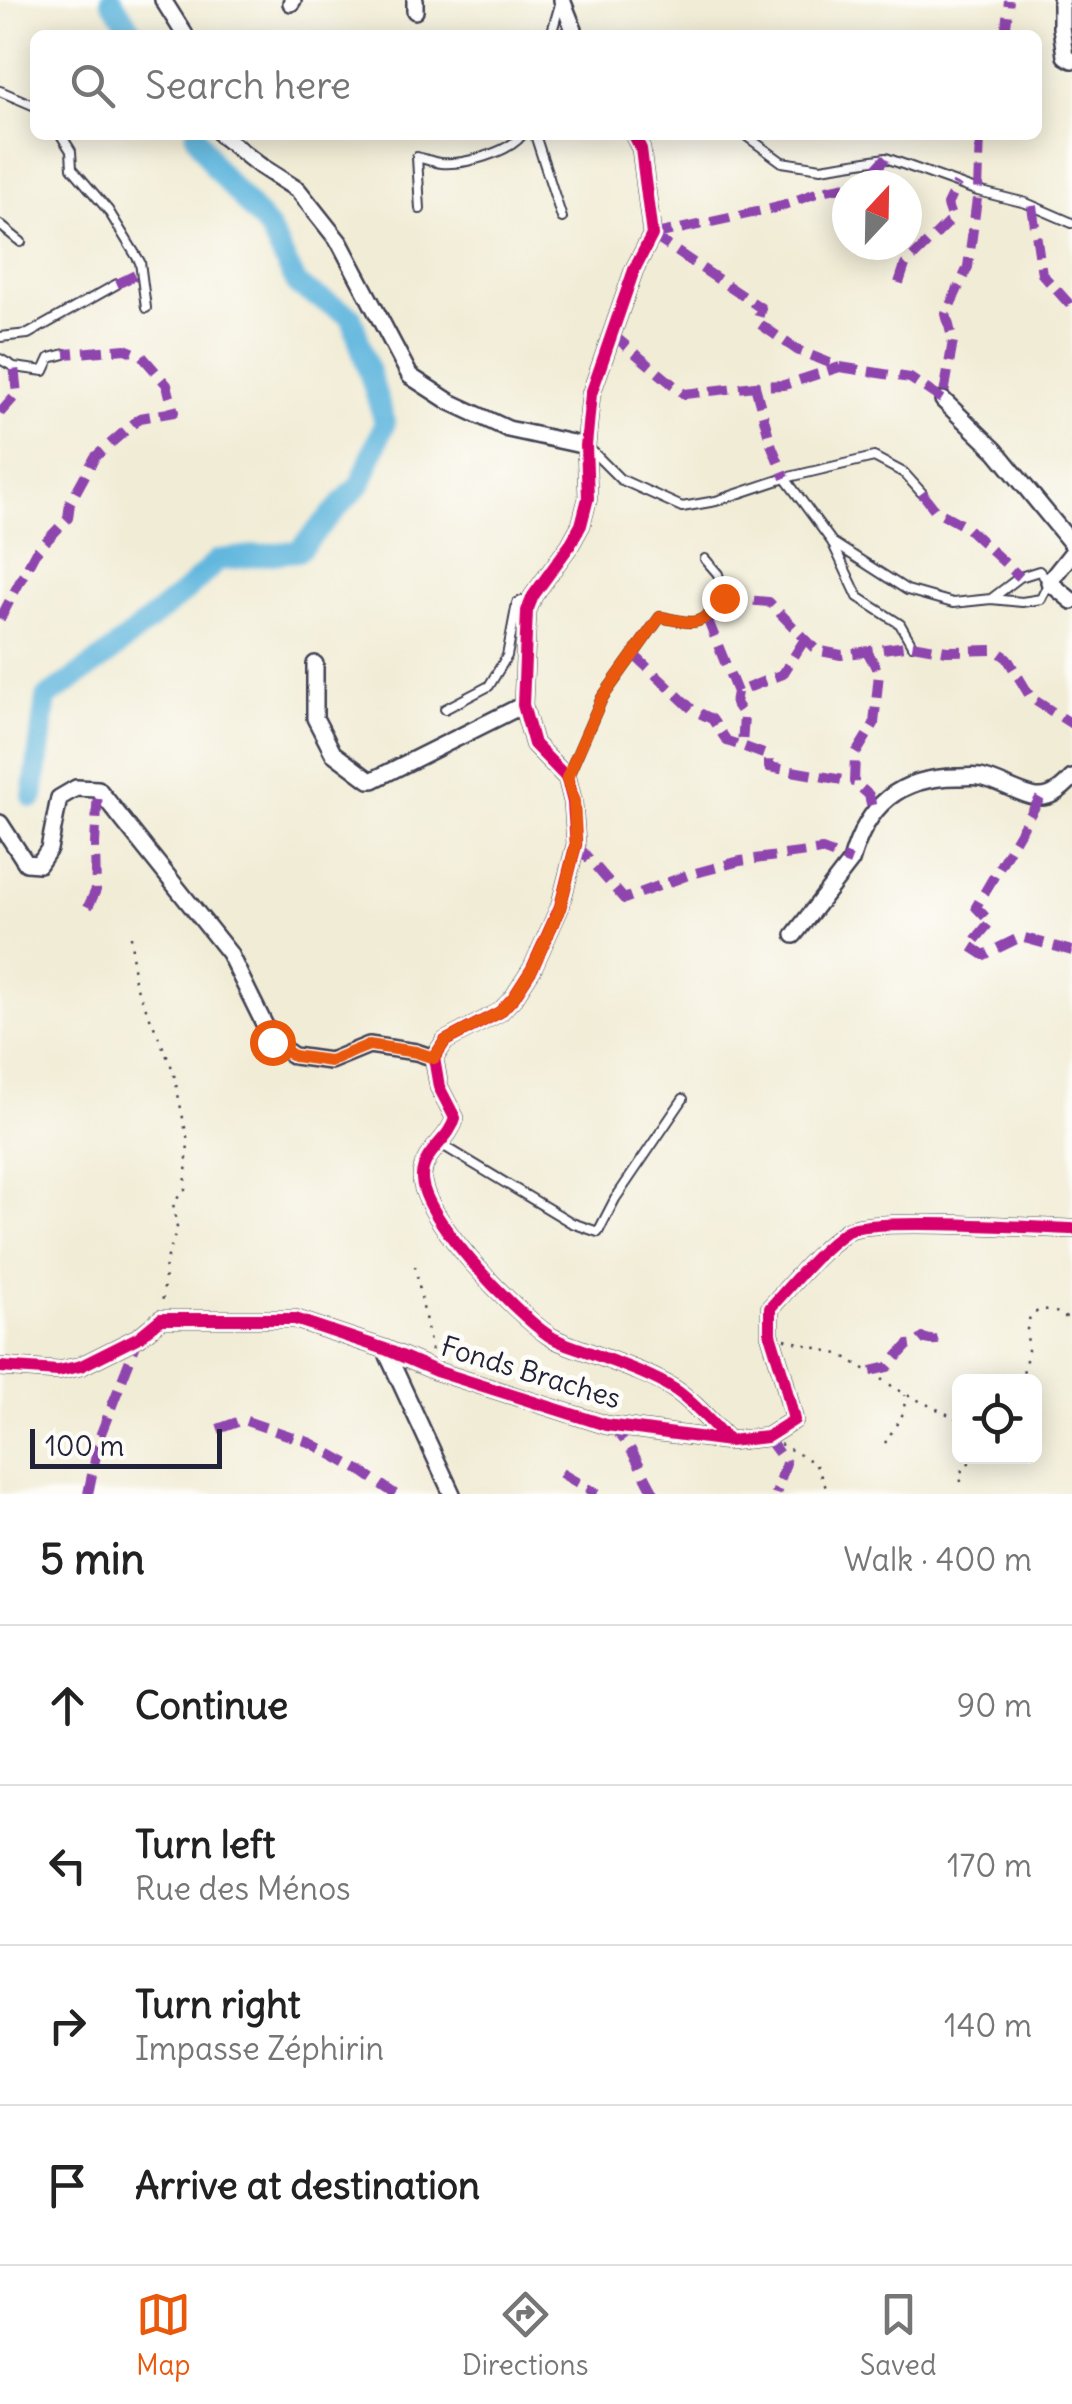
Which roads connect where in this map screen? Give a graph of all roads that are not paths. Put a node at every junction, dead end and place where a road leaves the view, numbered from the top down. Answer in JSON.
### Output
{"nodes":[{"id":1,"x":163,"y":0,"type":"edge"},
{"id":2,"x":562,"y":0,"type":"edge"},
{"id":3,"x":1061,"y":0,"type":"edge"},
{"id":4,"x":182,"y":30,"type":"edge"},
{"id":5,"x":553,"y":30,"type":"edge"},
{"id":6,"x":574,"y":30,"type":"edge"},
{"id":7,"x":1072,"y":60,"type":"edge"},
{"id":8,"x":0,"y":91,"type":"edge"},
{"id":9,"x":30,"y":104,"type":"edge"},
{"id":10,"x":64,"y":140,"type":"edge"},
{"id":11,"x":227,"y":140,"type":"edge"},
{"id":12,"x":518,"y":140,"type":"edge"},
{"id":13,"x":536,"y":140,"type":"edge"},
{"id":14,"x":637,"y":140,"type":"edge"},
{"id":15,"x":751,"y":140,"type":"edge"},
{"id":16,"x":420,"y":209,"type":"dead end"},
{"id":17,"x":562,"y":218,"type":"dead end"},
{"id":18,"x":1072,"y":223,"type":"edge"},
{"id":19,"x":0,"y":224,"type":"edge"},
{"id":20,"x":21,"y":242,"type":"dead end"},
{"id":21,"x":117,"y":284,"type":"dead end"},
{"id":22,"x":146,"y":308,"type":"dead end"},
{"id":23,"x":0,"y":337,"type":"edge"},
{"id":24,"x":65,"y":354,"type":"dead end"},
{"id":25,"x":0,"y":359,"type":"edge"},
{"id":26,"x":943,"y":400,"type":"dead end"},
{"id":27,"x":586,"y":446,"type":"junction"},
{"id":28,"x":785,"y":478,"type":"junction"},
{"id":29,"x":922,"y":493,"type":"dead end"},
{"id":30,"x":832,"y":542,"type":"junction"},
{"id":31,"x":1072,"y":544,"type":"edge"},
{"id":32,"x":1072,"y":554,"type":"edge"},
{"id":33,"x":705,"y":559,"type":"dead end"},
{"id":34,"x":1048,"y":582,"type":"junction"},
{"id":35,"x":534,"y":596,"type":"junction"},
{"id":36,"x":991,"y":599,"type":"junction"},
{"id":37,"x":1072,"y":602,"type":"edge"},
{"id":38,"x":912,"y":645,"type":"dead end"},
{"id":39,"x":315,"y":664,"type":"dead end"},
{"id":40,"x":523,"y":705,"type":"junction"},
{"id":41,"x":445,"y":709,"type":"dead end"},
{"id":42,"x":567,"y":778,"type":"junction"},
{"id":43,"x":1072,"y":778,"type":"edge"},
{"id":44,"x":0,"y":823,"type":"edge"},
{"id":45,"x":794,"y":935,"type":"dead end"},
{"id":46,"x":434,"y":1058,"type":"junction"},
{"id":47,"x":683,"y":1099,"type":"dead end"},
{"id":48,"x":439,"y":1144,"type":"junction"},
{"id":49,"x":1072,"y":1229,"type":"edge"},
{"id":50,"x":385,"y":1349,"type":"junction"},
{"id":51,"x":0,"y":1367,"type":"edge"},
{"id":52,"x":730,"y":1441,"type":"junction"},
{"id":53,"x":452,"y":1494,"type":"edge"}],
"edges":[{"from":1,"to":4,"type":"street"},
{"from":2,"to":5,"type":"lane"},
{"from":2,"to":6,"type":"street"},
{"from":3,"to":7,"type":"street"},
{"from":8,"to":9,"type":"lane"},
{"from":10,"to":22,"type":"lane"},
{"from":11,"to":27,"type":"street"},
{"from":12,"to":16,"type":"lane"},
{"from":13,"to":17,"type":"lane"},
{"from":14,"to":27,"type":"street"},
{"from":15,"to":18,"type":"lane"},
{"from":19,"to":20,"type":"lane"},
{"from":21,"to":23,"type":"lane"},
{"from":24,"to":25,"type":"lane"},
{"from":26,"to":31,"type":"street"},
{"from":27,"to":28,"type":"lane"},
{"from":27,"to":35,"type":"street"},
{"from":28,"to":29,"type":"lane"},
{"from":28,"to":30,"type":"lane"},
{"from":30,"to":36,"type":"lane"},
{"from":30,"to":38,"type":"lane"},
{"from":32,"to":34,"type":"street"},
{"from":33,"to":42,"type":"lane"},
{"from":34,"to":36,"type":"lane"},
{"from":34,"to":36,"type":"lane"},
{"from":34,"to":37,"type":"street"},
{"from":35,"to":40,"type":"street"},
{"from":35,"to":41,"type":"lane"},
{"from":39,"to":40,"type":"street"},
{"from":40,"to":42,"type":"street"},
{"from":42,"to":46,"type":"street"},
{"from":43,"to":45,"type":"street"},
{"from":44,"to":46,"type":"street"},
{"from":46,"to":48,"type":"street"},
{"from":47,"to":48,"type":"lane"},
{"from":48,"to":52,"type":"street"},
{"from":49,"to":52,"type":"street","name":"Fonds Braches"},
{"from":50,"to":51,"type":"street","name":"Fonds Braches"},
{"from":50,"to":52,"type":"street","name":"Fonds Braches"},
{"from":50,"to":53,"type":"street"}]}
